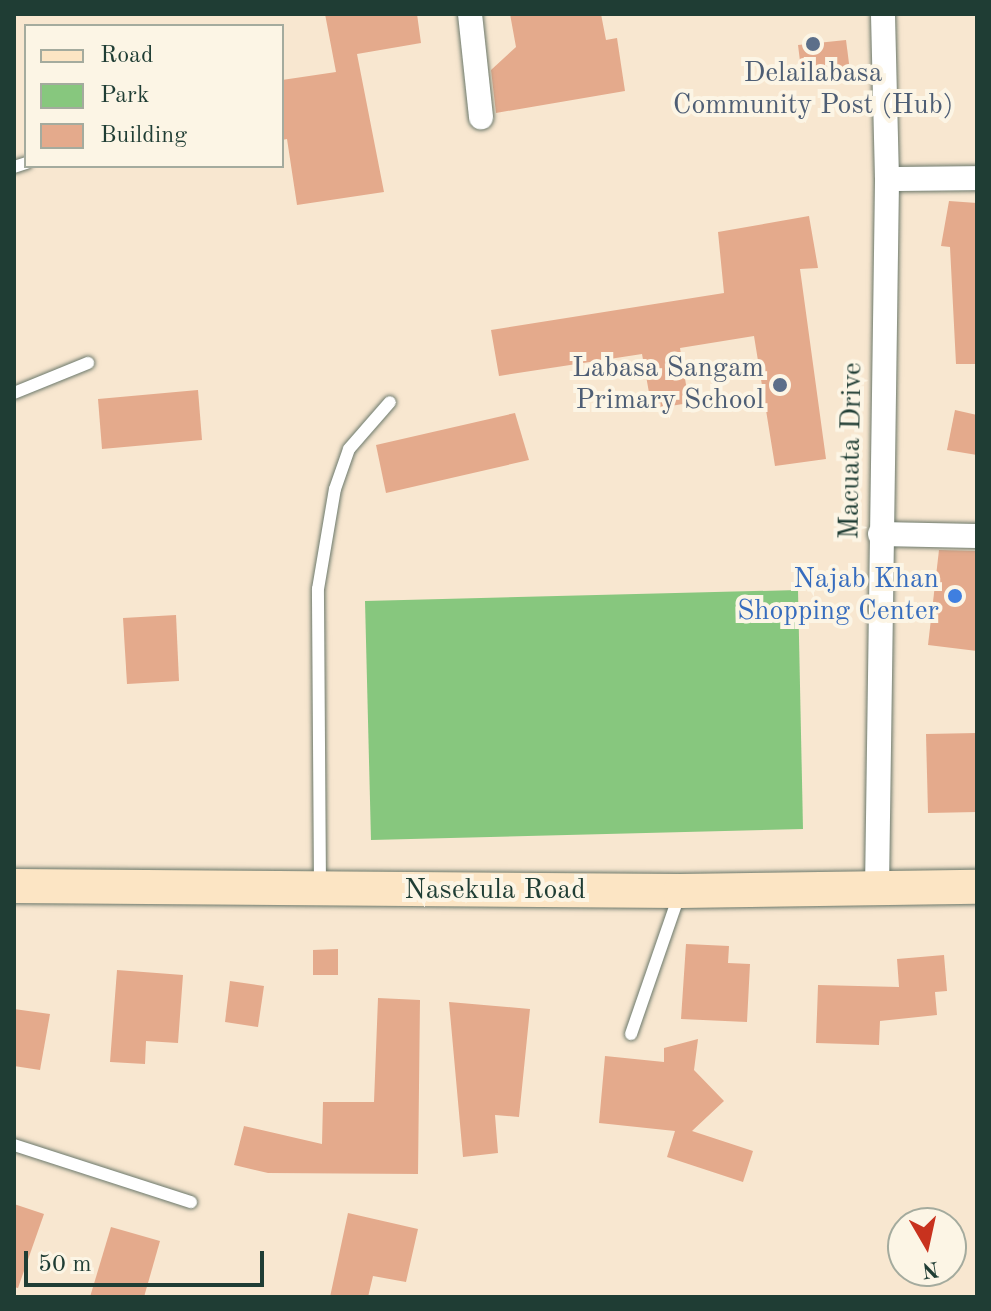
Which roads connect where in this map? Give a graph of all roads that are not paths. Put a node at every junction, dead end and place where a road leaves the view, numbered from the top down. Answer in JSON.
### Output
{"nodes":[{"id":1,"x":470,"y":14,"type":"edge"},
{"id":2,"x":883,"y":14,"type":"edge"},
{"id":3,"x":481,"y":117,"type":"dead end"},
{"id":4,"x":977,"y":178,"type":"edge"},
{"id":5,"x":887,"y":179,"type":"junction"},
{"id":6,"x":88,"y":363,"type":"dead end"},
{"id":7,"x":14,"y":393,"type":"edge"},
{"id":8,"x":390,"y":402,"type":"dead end"},
{"id":9,"x":880,"y":534,"type":"junction"},
{"id":10,"x":977,"y":536,"type":"edge"},
{"id":11,"x":14,"y":886,"type":"edge"},
{"id":12,"x":977,"y":887,"type":"edge"},
{"id":13,"x":877,"y":889,"type":"junction"},
{"id":14,"x":320,"y":891,"type":"junction"},
{"id":15,"x":680,"y":891,"type":"junction"},
{"id":16,"x":631,"y":1034,"type":"dead end"},
{"id":17,"x":14,"y":1145,"type":"edge"},
{"id":18,"x":191,"y":1202,"type":"dead end"}],
"edges":[{"from":1,"to":3,"type":"street"},
{"from":2,"to":5,"type":"street","name":"Macuata Drive"},
{"from":4,"to":5,"type":"street"},
{"from":5,"to":9,"type":"street","name":"Macuata Drive"},
{"from":6,"to":7,"type":"lane"},
{"from":8,"to":14,"type":"lane"},
{"from":9,"to":10,"type":"street"},
{"from":9,"to":13,"type":"street","name":"Macuata Drive"},
{"from":11,"to":14,"type":"main road","name":"Nasekula Road"},
{"from":12,"to":13,"type":"main road","name":"Nasekula Road"},
{"from":13,"to":15,"type":"main road","name":"Nasekula Road"},
{"from":14,"to":15,"type":"main road","name":"Nasekula Road"},
{"from":15,"to":16,"type":"lane"},
{"from":17,"to":18,"type":"lane"}]}
